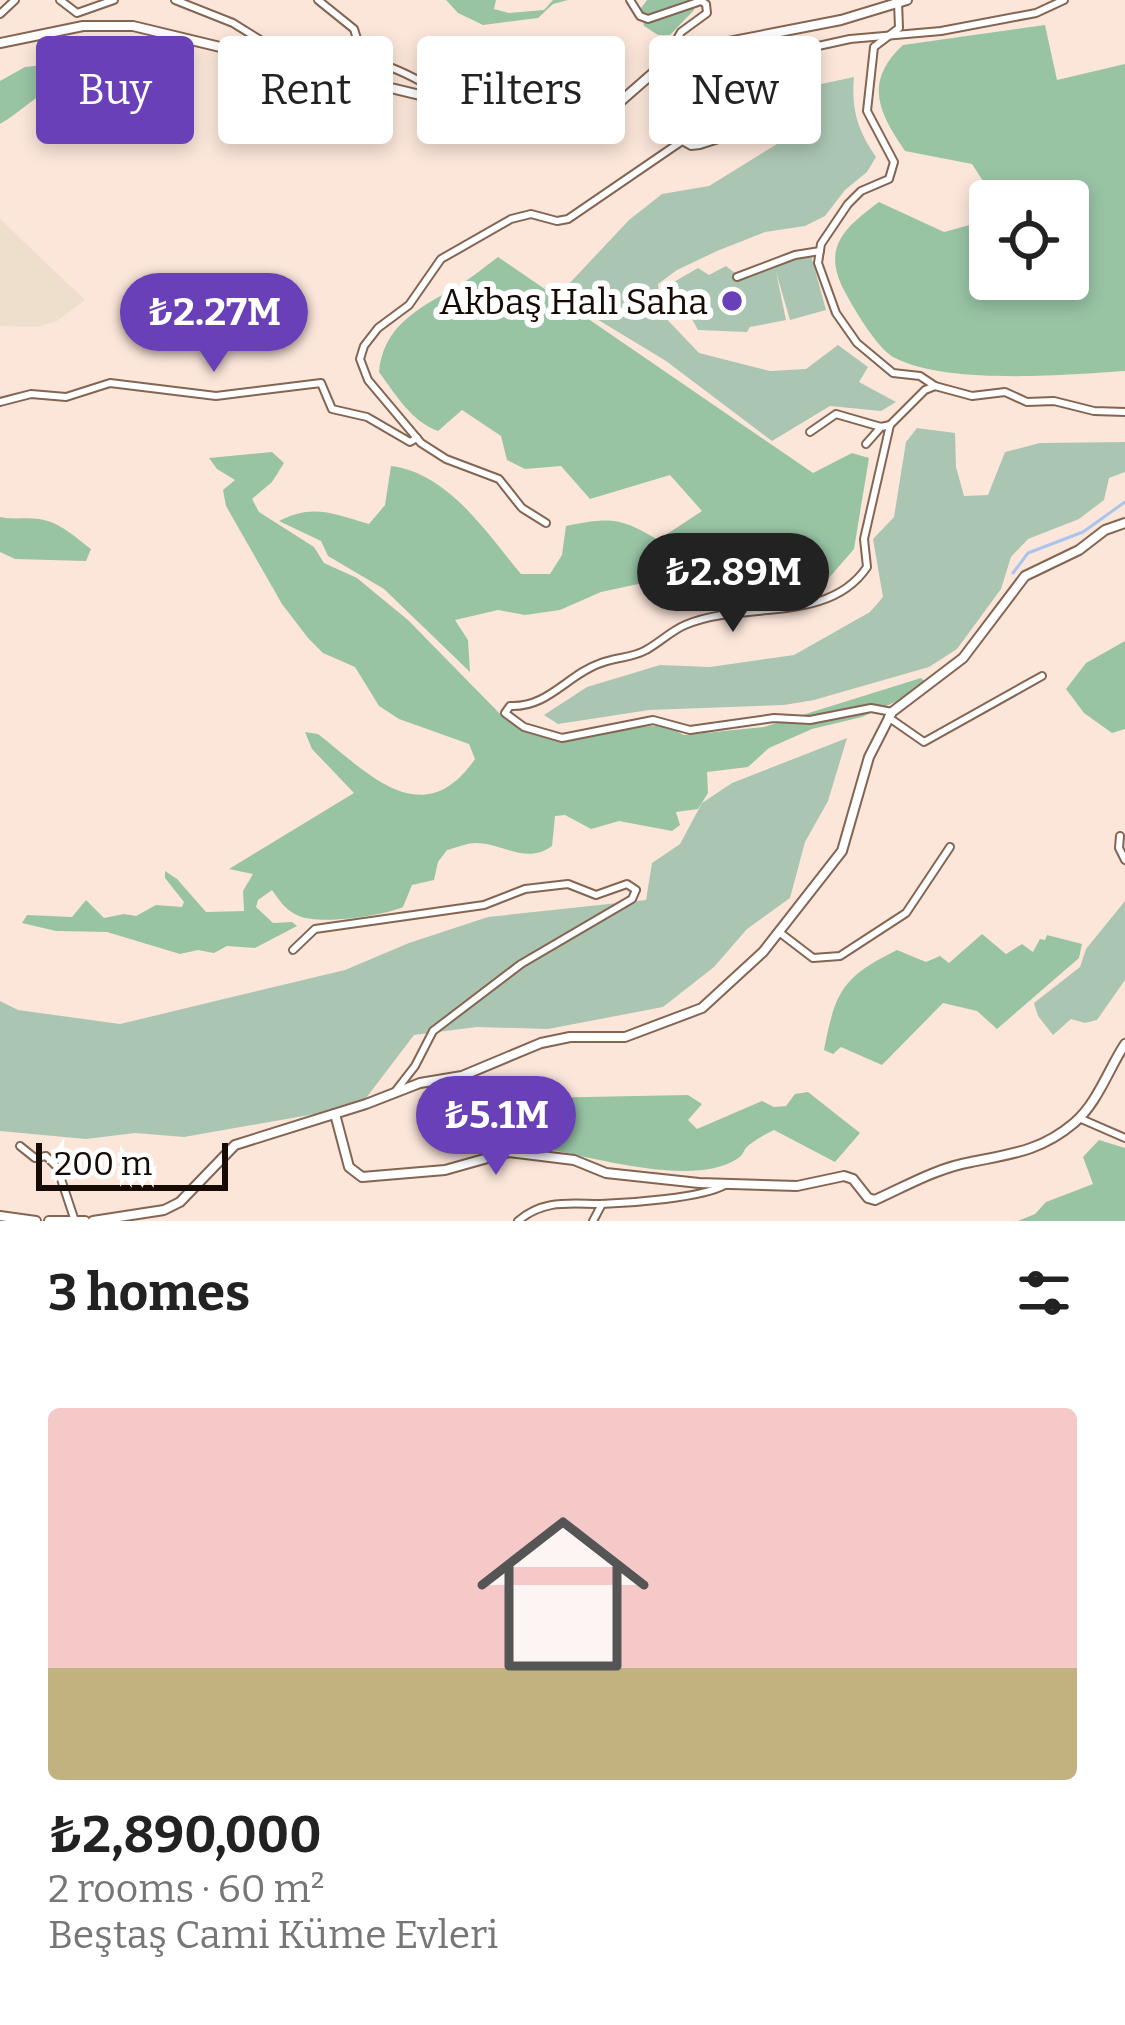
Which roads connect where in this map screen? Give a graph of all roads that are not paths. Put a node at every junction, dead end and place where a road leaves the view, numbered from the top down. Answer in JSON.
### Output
{"nodes":[{"id":1,"x":15,"y":0,"type":"edge"},
{"id":2,"x":60,"y":0,"type":"edge"},
{"id":3,"x":114,"y":0,"type":"edge"},
{"id":4,"x":175,"y":0,"type":"edge"},
{"id":5,"x":318,"y":0,"type":"edge"},
{"id":6,"x":629,"y":0,"type":"edge"},
{"id":7,"x":1064,"y":0,"type":"edge"},
{"id":8,"x":903,"y":1,"type":"edge"},
{"id":9,"x":0,"y":14,"type":"edge"},
{"id":10,"x":895,"y":33,"type":"junction"},
{"id":11,"x":254,"y":36,"type":"edge"},
{"id":12,"x":356,"y":36,"type":"edge"},
{"id":13,"x":679,"y":36,"type":"edge"},
{"id":14,"x":752,"y":36,"type":"edge"},
{"id":15,"x":0,"y":43,"type":"edge"},
{"id":16,"x":218,"y":44,"type":"edge"},
{"id":17,"x":821,"y":46,"type":"edge"},
{"id":18,"x":649,"y":75,"type":"edge"},
{"id":19,"x":625,"y":97,"type":"edge"},
{"id":20,"x":678,"y":144,"type":"edge"},
{"id":21,"x":820,"y":251,"type":"junction"},
{"id":22,"x":737,"y":277,"type":"dead end"},
{"id":23,"x":935,"y":386,"type":"junction"},
{"id":24,"x":0,"y":402,"type":"edge"},
{"id":25,"x":1125,"y":412,"type":"edge"},
{"id":26,"x":886,"y":426,"type":"junction"},
{"id":27,"x":810,"y":432,"type":"dead end"},
{"id":28,"x":417,"y":438,"type":"junction"},
{"id":29,"x":866,"y":444,"type":"dead end"},
{"id":30,"x":546,"y":523,"type":"dead end"},
{"id":31,"x":1125,"y":523,"type":"edge"},
{"id":32,"x":1042,"y":676,"type":"dead end"},
{"id":33,"x":890,"y":714,"type":"junction"},
{"id":34,"x":1120,"y":836,"type":"dead end"},
{"id":35,"x":950,"y":848,"type":"dead end"},
{"id":36,"x":1125,"y":860,"type":"edge"},
{"id":37,"x":779,"y":932,"type":"junction"},
{"id":38,"x":293,"y":950,"type":"dead end"},
{"id":39,"x":1125,"y":1044,"type":"edge"},
{"id":40,"x":394,"y":1093,"type":"junction"},
{"id":41,"x":334,"y":1114,"type":"junction"},
{"id":42,"x":1079,"y":1118,"type":"junction"},
{"id":43,"x":1125,"y":1138,"type":"edge"},
{"id":44,"x":20,"y":1146,"type":"dead end"},
{"id":45,"x":728,"y":1183,"type":"junction"},
{"id":46,"x":602,"y":1204,"type":"junction"},
{"id":47,"x":0,"y":1216,"type":"edge"},
{"id":48,"x":75,"y":1220,"type":"edge"},
{"id":49,"x":37,"y":1221,"type":"edge"},
{"id":50,"x":49,"y":1221,"type":"edge"},
{"id":51,"x":89,"y":1221,"type":"edge"},
{"id":52,"x":518,"y":1221,"type":"edge"},
{"id":53,"x":593,"y":1221,"type":"edge"}],
"edges":[{"from":1,"to":9,"type":"street"},
{"from":2,"to":3,"type":"street"},
{"from":4,"to":11,"type":"street"},
{"from":5,"to":12,"type":"street"},
{"from":6,"to":13,"type":"street"},
{"from":7,"to":10,"type":"street"},
{"from":8,"to":10,"type":"street"},
{"from":8,"to":14,"type":"street"},
{"from":10,"to":17,"type":"street"},
{"from":10,"to":21,"type":"street"},
{"from":15,"to":16,"type":"street"},
{"from":18,"to":19,"type":"street"},
{"from":20,"to":28,"type":"street"},
{"from":21,"to":22,"type":"street"},
{"from":21,"to":23,"type":"street"},
{"from":23,"to":25,"type":"street"},
{"from":23,"to":26,"type":"street"},
{"from":24,"to":28,"type":"street"},
{"from":26,"to":27,"type":"street"},
{"from":26,"to":29,"type":"street"},
{"from":26,"to":33,"type":"street"},
{"from":28,"to":30,"type":"street"},
{"from":31,"to":33,"type":"street"},
{"from":32,"to":33,"type":"street"},
{"from":33,"to":37,"type":"street"},
{"from":34,"to":36,"type":"street"},
{"from":35,"to":37,"type":"street"},
{"from":37,"to":40,"type":"street"},
{"from":38,"to":40,"type":"street"},
{"from":39,"to":42,"type":"street"},
{"from":40,"to":41,"type":"street"},
{"from":41,"to":45,"type":"street"},
{"from":41,"to":51,"type":"street"},
{"from":42,"to":43,"type":"street"},
{"from":42,"to":45,"type":"street"},
{"from":44,"to":48,"type":"street"},
{"from":45,"to":46,"type":"street"},
{"from":46,"to":52,"type":"street"},
{"from":46,"to":53,"type":"street"},
{"from":47,"to":49,"type":"street"},
{"from":48,"to":50,"type":"street"},
{"from":48,"to":51,"type":"street"}]}
